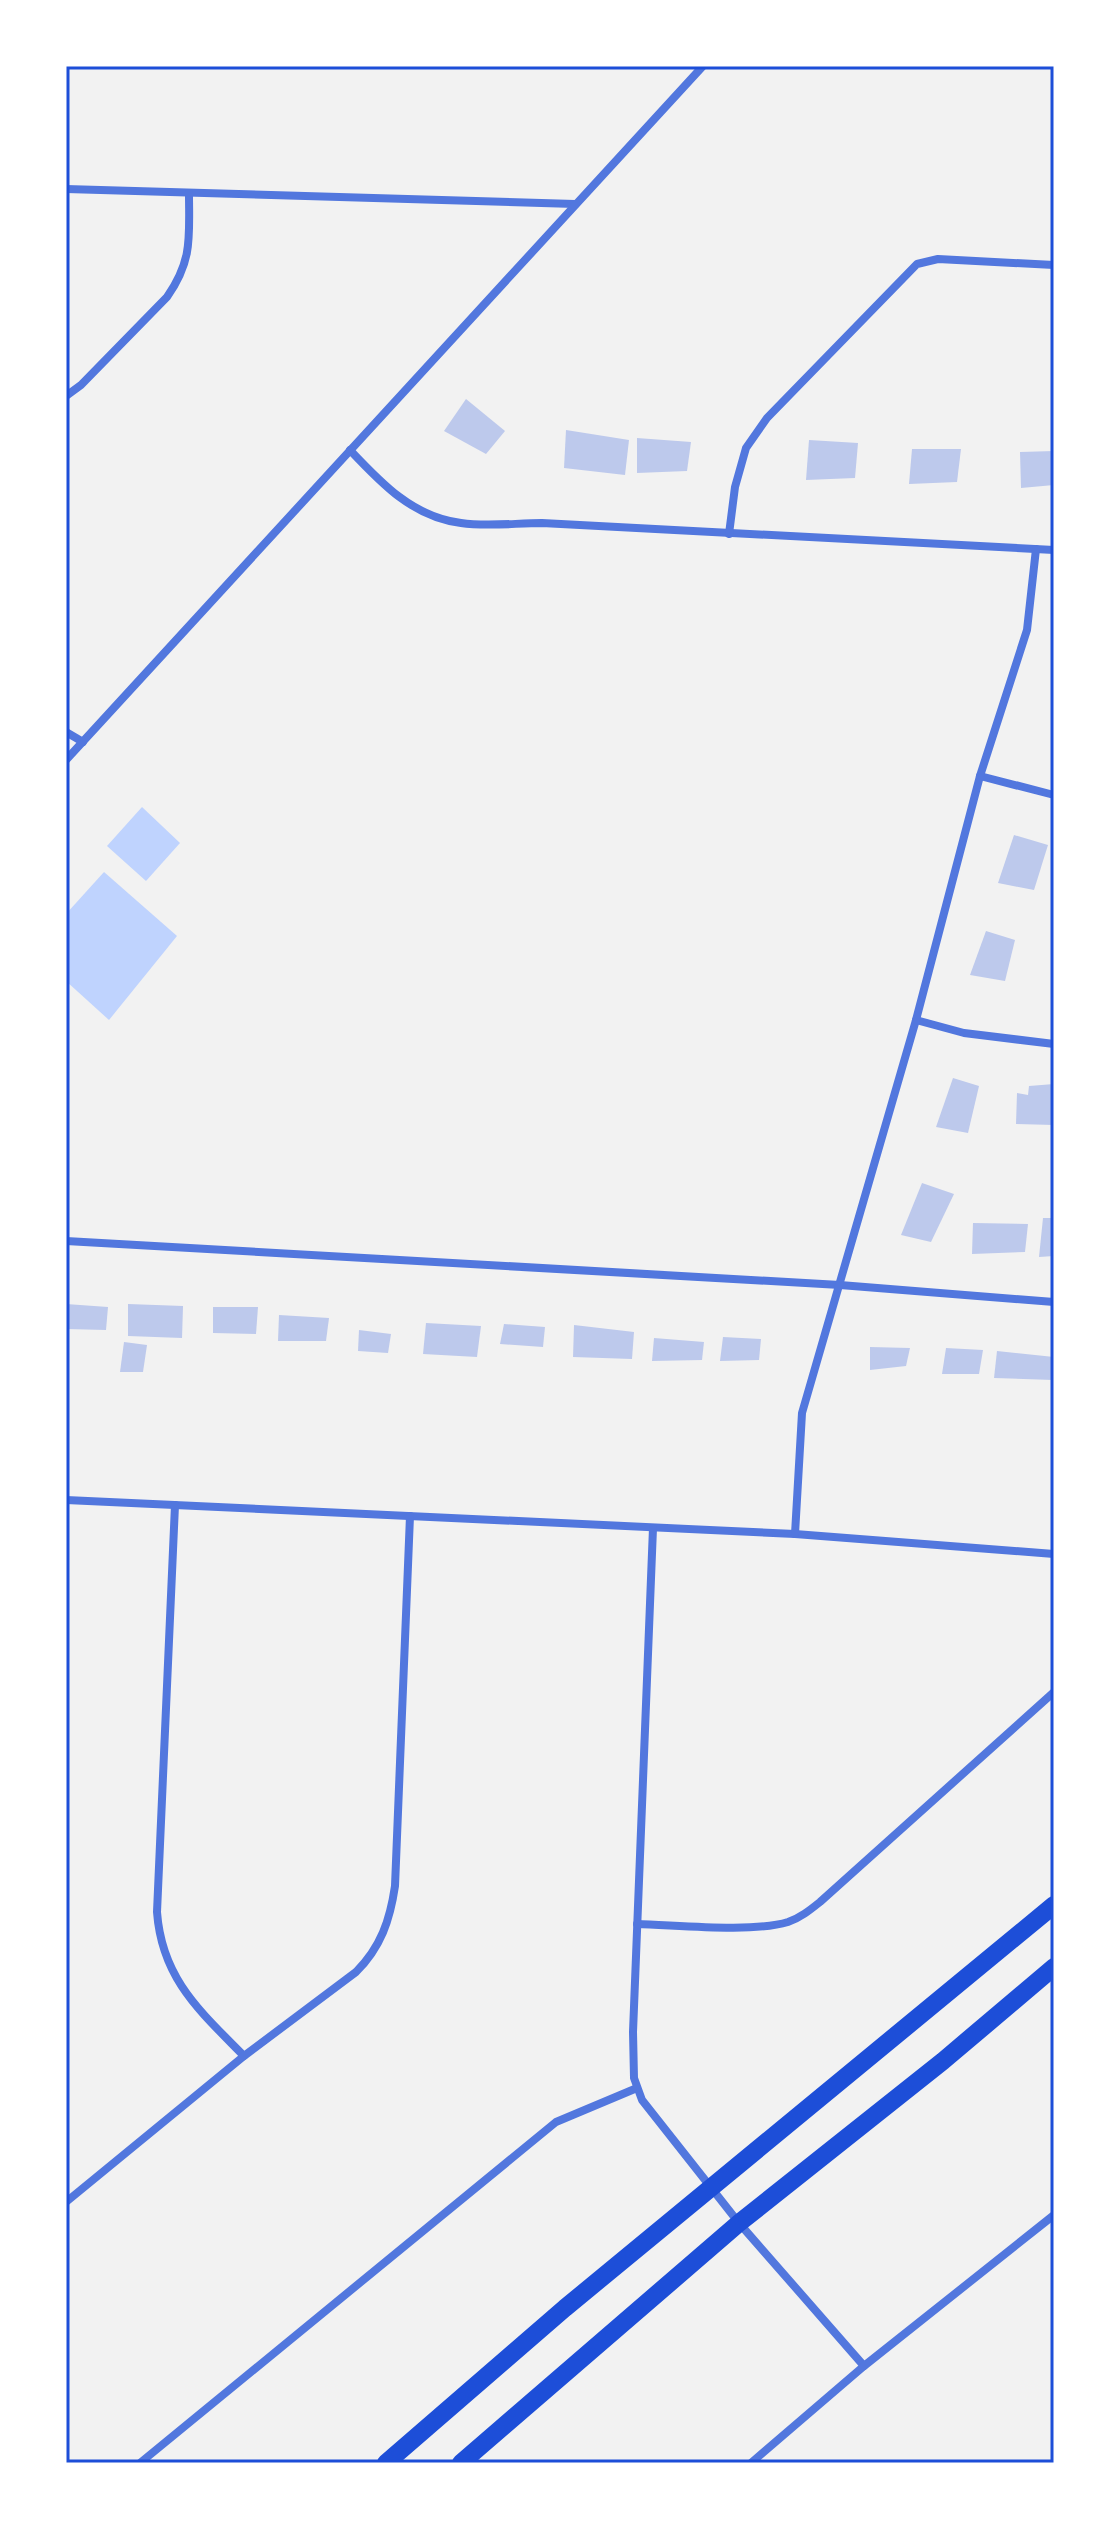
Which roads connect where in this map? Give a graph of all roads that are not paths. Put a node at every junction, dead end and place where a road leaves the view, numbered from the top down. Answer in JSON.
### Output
{"nodes":[{"id":1,"x":703,"y":66,"type":"edge"},
{"id":2,"x":66,"y":189,"type":"edge"},
{"id":3,"x":189,"y":193,"type":"junction"},
{"id":4,"x":575,"y":204,"type":"junction"},
{"id":5,"x":1054,"y":265,"type":"edge"},
{"id":6,"x":66,"y":396,"type":"edge"},
{"id":7,"x":350,"y":450,"type":"junction"},
{"id":8,"x":729,"y":534,"type":"junction"},
{"id":9,"x":1036,"y":549,"type":"junction"},
{"id":10,"x":1054,"y":550,"type":"edge"},
{"id":11,"x":66,"y":732,"type":"edge"},
{"id":12,"x":83,"y":742,"type":"junction"},
{"id":13,"x":66,"y":760,"type":"edge"},
{"id":14,"x":980,"y":776,"type":"junction"},
{"id":15,"x":1054,"y":795,"type":"edge"},
{"id":16,"x":916,"y":1020,"type":"junction"},
{"id":17,"x":1054,"y":1044,"type":"edge"},
{"id":18,"x":66,"y":1241,"type":"edge"},
{"id":19,"x":840,"y":1285,"type":"junction"},
{"id":20,"x":1054,"y":1302,"type":"edge"},
{"id":21,"x":66,"y":1500,"type":"edge"},
{"id":22,"x":175,"y":1505,"type":"junction"},
{"id":23,"x":410,"y":1516,"type":"junction"},
{"id":24,"x":653,"y":1528,"type":"junction"},
{"id":25,"x":795,"y":1534,"type":"junction"},
{"id":26,"x":1054,"y":1554,"type":"edge"},
{"id":27,"x":1054,"y":1692,"type":"edge"},
{"id":28,"x":1054,"y":1905,"type":"edge"},
{"id":29,"x":637,"y":1924,"type":"junction"},
{"id":30,"x":1054,"y":1967,"type":"edge"},
{"id":31,"x":244,"y":2056,"type":"junction"},
{"id":32,"x":637,"y":2088,"type":"junction"},
{"id":33,"x":710,"y":2187,"type":"junction"},
{"id":34,"x":66,"y":2202,"type":"edge"},
{"id":35,"x":1053,"y":2218,"type":"edge"},
{"id":36,"x":739,"y":2223,"type":"junction"},
{"id":37,"x":864,"y":2366,"type":"junction"},
{"id":38,"x":140,"y":2463,"type":"edge"},
{"id":39,"x":386,"y":2463,"type":"edge"},
{"id":40,"x":461,"y":2463,"type":"edge"},
{"id":41,"x":751,"y":2463,"type":"edge"}],
"edges":[{"from":1,"to":4,"type":"street"},
{"from":2,"to":3,"type":"street"},
{"from":3,"to":4,"type":"street"},
{"from":3,"to":6,"type":"street"},
{"from":4,"to":7,"type":"street"},
{"from":5,"to":8,"type":"street"},
{"from":7,"to":8,"type":"street"},
{"from":7,"to":12,"type":"street"},
{"from":8,"to":9,"type":"street"},
{"from":9,"to":10,"type":"street"},
{"from":9,"to":14,"type":"street"},
{"from":11,"to":12,"type":"street"},
{"from":12,"to":13,"type":"street"},
{"from":14,"to":15,"type":"street"},
{"from":14,"to":16,"type":"street"},
{"from":16,"to":17,"type":"street"},
{"from":16,"to":19,"type":"street"},
{"from":18,"to":19,"type":"street"},
{"from":19,"to":20,"type":"street"},
{"from":19,"to":25,"type":"street"},
{"from":21,"to":22,"type":"street"},
{"from":22,"to":23,"type":"street"},
{"from":22,"to":31,"type":"street"},
{"from":23,"to":24,"type":"street"},
{"from":23,"to":31,"type":"street"},
{"from":24,"to":25,"type":"street"},
{"from":24,"to":29,"type":"street"},
{"from":25,"to":26,"type":"street"},
{"from":27,"to":29,"type":"street"},
{"from":28,"to":33,"type":"main road"},
{"from":29,"to":32,"type":"street"},
{"from":30,"to":36,"type":"main road"},
{"from":31,"to":34,"type":"street"},
{"from":32,"to":33,"type":"street"},
{"from":32,"to":38,"type":"street"},
{"from":33,"to":36,"type":"street"},
{"from":33,"to":39,"type":"main road"},
{"from":35,"to":37,"type":"street"},
{"from":36,"to":37,"type":"street"},
{"from":36,"to":40,"type":"main road"},
{"from":37,"to":41,"type":"street"}]}
